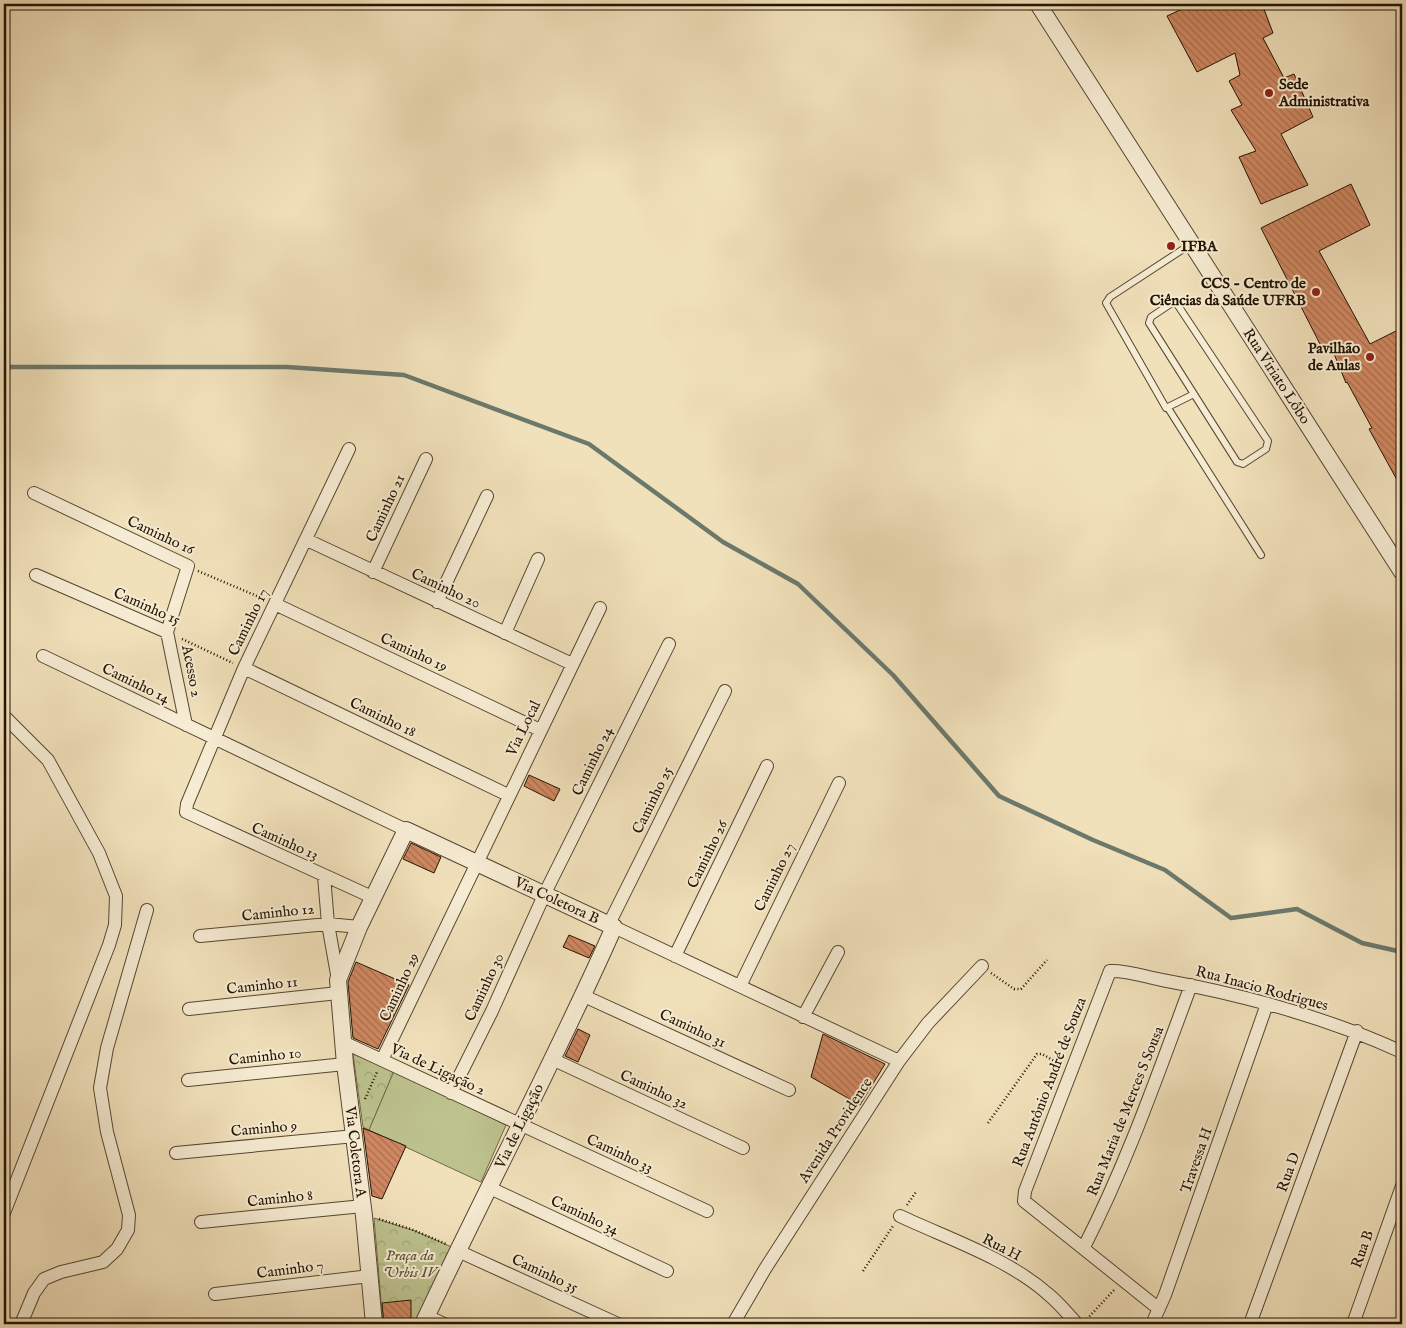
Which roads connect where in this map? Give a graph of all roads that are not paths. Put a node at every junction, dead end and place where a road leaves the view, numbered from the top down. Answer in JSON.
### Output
{"nodes":[{"id":1,"x":1038,"y":4,"type":"edge"},
{"id":2,"x":1192,"y":243,"type":"junction"},
{"id":3,"x":1194,"y":394,"type":"junction"},
{"id":4,"x":1168,"y":408,"type":"junction"},
{"id":5,"x":349,"y":450,"type":"dead end"},
{"id":6,"x":426,"y":459,"type":"dead end"},
{"id":7,"x":34,"y":493,"type":"dead end"},
{"id":8,"x":487,"y":496,"type":"dead end"},
{"id":9,"x":307,"y":540,"type":"junction"},
{"id":10,"x":1261,"y":555,"type":"dead end"},
{"id":11,"x":538,"y":559,"type":"dead end"},
{"id":12,"x":188,"y":566,"type":"joint"},
{"id":13,"x":373,"y":572,"type":"junction"},
{"id":14,"x":1402,"y":572,"type":"edge"},
{"id":15,"x":36,"y":575,"type":"dead end"},
{"id":16,"x":437,"y":602,"type":"junction"},
{"id":17,"x":274,"y":604,"type":"junction"},
{"id":18,"x":600,"y":608,"type":"dead end"},
{"id":19,"x":167,"y":632,"type":"junction"},
{"id":20,"x":505,"y":633,"type":"junction"},
{"id":21,"x":669,"y":644,"type":"dead end"},
{"id":22,"x":43,"y":656,"type":"dead end"},
{"id":23,"x":572,"y":664,"type":"junction"},
{"id":24,"x":244,"y":668,"type":"junction"},
{"id":25,"x":725,"y":690,"type":"dead end"},
{"id":26,"x":4,"y":716,"type":"edge"},
{"id":27,"x":186,"y":725,"type":"junction"},
{"id":28,"x":540,"y":730,"type":"junction"},
{"id":29,"x":214,"y":738,"type":"junction"},
{"id":30,"x":768,"y":766,"type":"dead end"},
{"id":31,"x":839,"y":783,"type":"dead end"},
{"id":32,"x":508,"y":795,"type":"junction"},
{"id":33,"x":186,"y":812,"type":"joint"},
{"id":34,"x":406,"y":830,"type":"junction"},
{"id":35,"x":476,"y":863,"type":"junction"},
{"id":36,"x":324,"y":876,"type":"junction"},
{"id":37,"x":544,"y":893,"type":"junction"},
{"id":38,"x":372,"y":897,"type":"junction"},
{"id":39,"x":147,"y":910,"type":"dead end"},
{"id":40,"x":328,"y":924,"type":"junction"},
{"id":41,"x":612,"y":926,"type":"junction"},
{"id":42,"x":359,"y":927,"type":"junction"},
{"id":43,"x":200,"y":936,"type":"dead end"},
{"id":44,"x":838,"y":952,"type":"dead end"},
{"id":45,"x":676,"y":956,"type":"junction"},
{"id":46,"x":982,"y":966,"type":"road end"},
{"id":47,"x":1110,"y":971,"type":"joint"},
{"id":48,"x":1191,"y":985,"type":"junction"},
{"id":49,"x":740,"y":986,"type":"junction"},
{"id":50,"x":338,"y":987,"type":"junction"},
{"id":51,"x":584,"y":996,"type":"junction"},
{"id":52,"x":1267,"y":1004,"type":"junction"},
{"id":53,"x":189,"y":1009,"type":"dead end"},
{"id":54,"x":803,"y":1017,"type":"junction"},
{"id":55,"x":1357,"y":1031,"type":"junction"},
{"id":56,"x":343,"y":1042,"type":"junction"},
{"id":57,"x":1402,"y":1052,"type":"edge"},
{"id":58,"x":552,"y":1059,"type":"junction"},
{"id":59,"x":382,"y":1060,"type":"junction"},
{"id":60,"x":899,"y":1061,"type":"junction"},
{"id":61,"x":345,"y":1064,"type":"junction"},
{"id":62,"x":188,"y":1080,"type":"dead end"},
{"id":63,"x":789,"y":1090,"type":"dead end"},
{"id":64,"x":451,"y":1093,"type":"junction"},
{"id":65,"x":518,"y":1124,"type":"junction"},
{"id":66,"x":355,"y":1136,"type":"junction"},
{"id":67,"x":743,"y":1148,"type":"dead end"},
{"id":68,"x":176,"y":1153,"type":"dead end"},
{"id":69,"x":1402,"y":1186,"type":"edge"},
{"id":70,"x":490,"y":1188,"type":"junction"},
{"id":71,"x":364,"y":1211,"type":"junction"},
{"id":72,"x":707,"y":1211,"type":"dead end"},
{"id":73,"x":4,"y":1213,"type":"edge"},
{"id":74,"x":900,"y":1216,"type":"road end"},
{"id":75,"x":201,"y":1222,"type":"dead end"},
{"id":76,"x":1084,"y":1247,"type":"junction"},
{"id":77,"x":458,"y":1250,"type":"junction"},
{"id":78,"x":667,"y":1271,"type":"dead end"},
{"id":79,"x":370,"y":1276,"type":"junction"},
{"id":80,"x":215,"y":1294,"type":"dead end"},
{"id":81,"x":1159,"y":1309,"type":"junction"},
{"id":82,"x":425,"y":1320,"type":"edge"},
{"id":83,"x":21,"y":1324,"type":"edge"},
{"id":84,"x":374,"y":1324,"type":"edge"},
{"id":85,"x":444,"y":1324,"type":"edge"},
{"id":86,"x":618,"y":1324,"type":"edge"},
{"id":87,"x":733,"y":1324,"type":"edge"},
{"id":88,"x":1078,"y":1324,"type":"edge"},
{"id":89,"x":1152,"y":1324,"type":"edge"},
{"id":90,"x":1250,"y":1324,"type":"edge"},
{"id":91,"x":1353,"y":1324,"type":"edge"}],
"edges":[{"from":1,"to":2,"type":"street","name":"Rua Viriato Lôbo"},
{"from":2,"to":4,"type":"lane"},
{"from":2,"to":14,"type":"street","name":"Rua Viriato Lôbo"},
{"from":3,"to":3,"type":"lane"},
{"from":3,"to":4,"type":"lane"},
{"from":4,"to":10,"type":"lane"},
{"from":5,"to":9,"type":"street","name":"Caminho 17"},
{"from":6,"to":13,"type":"street","name":"Caminho 21"},
{"from":7,"to":12,"type":"street","name":"Caminho 16"},
{"from":8,"to":16,"type":"street"},
{"from":9,"to":13,"type":"street","name":"Caminho 20"},
{"from":9,"to":17,"type":"street","name":"Caminho 17"},
{"from":11,"to":20,"type":"street"},
{"from":12,"to":19,"type":"street","name":"Acesso 2"},
{"from":13,"to":16,"type":"street","name":"Caminho 20"},
{"from":15,"to":19,"type":"street","name":"Caminho 15"},
{"from":16,"to":20,"type":"street","name":"Caminho 20"},
{"from":17,"to":24,"type":"street","name":"Caminho 17"},
{"from":17,"to":28,"type":"street","name":"Caminho 19"},
{"from":18,"to":23,"type":"street","name":"Via Local"},
{"from":19,"to":27,"type":"street","name":"Acesso 2"},
{"from":20,"to":23,"type":"street","name":"Caminho 20"},
{"from":21,"to":37,"type":"street","name":"Caminho 24"},
{"from":22,"to":27,"type":"street","name":"Caminho 14"},
{"from":23,"to":28,"type":"street","name":"Via Local"},
{"from":24,"to":29,"type":"street","name":"Caminho 17"},
{"from":24,"to":32,"type":"street","name":"Caminho 18"},
{"from":25,"to":41,"type":"street","name":"Caminho 25"},
{"from":26,"to":73,"type":"street"},
{"from":27,"to":29,"type":"street","name":"Caminho 14"},
{"from":28,"to":32,"type":"street","name":"Via Local"},
{"from":29,"to":33,"type":"street","name":"Caminho 17"},
{"from":29,"to":34,"type":"street","name":"Via Coletora B"},
{"from":30,"to":45,"type":"street","name":"Caminho 26"},
{"from":31,"to":49,"type":"street","name":"Caminho 27"},
{"from":32,"to":35,"type":"street","name":"Via Local"},
{"from":33,"to":36,"type":"street","name":"Caminho 13"},
{"from":34,"to":35,"type":"street","name":"Via Coletora B"},
{"from":34,"to":38,"type":"street","name":"Via Coletora A"},
{"from":35,"to":37,"type":"street","name":"Via Coletora B"},
{"from":35,"to":59,"type":"street","name":"Caminho 29"},
{"from":36,"to":38,"type":"street","name":"Caminho 13"},
{"from":36,"to":40,"type":"street","name":"Via Coletora A"},
{"from":37,"to":41,"type":"street","name":"Via Coletora B"},
{"from":37,"to":64,"type":"street","name":"Caminho 30"},
{"from":38,"to":42,"type":"street","name":"Via Coletora A"},
{"from":39,"to":83,"type":"street"},
{"from":40,"to":42,"type":"street","name":"Caminho 12"},
{"from":40,"to":43,"type":"street","name":"Caminho 12"},
{"from":40,"to":50,"type":"street","name":"Via Coletora A"},
{"from":41,"to":45,"type":"street","name":"Via Coletora B"},
{"from":41,"to":51,"type":"street","name":"Via de Ligação"},
{"from":42,"to":50,"type":"street","name":"Via Coletora A"},
{"from":44,"to":54,"type":"street"},
{"from":45,"to":49,"type":"street","name":"Via Coletora B"},
{"from":46,"to":60,"type":"street","name":"Avenida Providence"},
{"from":47,"to":48,"type":"street","name":"Rua Inacio Rodrigues"},
{"from":47,"to":76,"type":"street","name":"Rua Antônio André de Souza"},
{"from":48,"to":52,"type":"street","name":"Rua Inacio Rodrigues"},
{"from":48,"to":76,"type":"street","name":"Rua Maria de Merces S Sousa"},
{"from":49,"to":54,"type":"street","name":"Via Coletora B"},
{"from":50,"to":53,"type":"street","name":"Caminho 11"},
{"from":50,"to":56,"type":"street","name":"Via Coletora A"},
{"from":51,"to":58,"type":"street","name":"Via de Ligação"},
{"from":51,"to":63,"type":"street","name":"Caminho 31"},
{"from":52,"to":55,"type":"street","name":"Rua Inacio Rodrigues"},
{"from":52,"to":81,"type":"street","name":"Travessa H"},
{"from":54,"to":60,"type":"street","name":"Via Coletora B"},
{"from":55,"to":57,"type":"street","name":"Rua Inacio Rodrigues"},
{"from":55,"to":90,"type":"street","name":"Rua D"},
{"from":56,"to":59,"type":"street","name":"Via de Ligação 2"},
{"from":56,"to":61,"type":"street","name":"Via Coletora A"},
{"from":58,"to":65,"type":"street","name":"Via de Ligação"},
{"from":58,"to":67,"type":"street","name":"Caminho 32"},
{"from":59,"to":64,"type":"street","name":"Via de Ligação 2"},
{"from":60,"to":87,"type":"street","name":"Avenida Providence"},
{"from":61,"to":62,"type":"street","name":"Caminho 10"},
{"from":61,"to":66,"type":"street","name":"Via Coletora A"},
{"from":64,"to":65,"type":"street","name":"Via de Ligação 2"},
{"from":65,"to":70,"type":"street","name":"Via de Ligação"},
{"from":65,"to":72,"type":"street","name":"Caminho 33"},
{"from":66,"to":68,"type":"street","name":"Caminho 9"},
{"from":66,"to":71,"type":"street","name":"Via Coletora A"},
{"from":69,"to":91,"type":"street","name":"Rua B"},
{"from":70,"to":77,"type":"street","name":"Via de Ligação"},
{"from":70,"to":78,"type":"street","name":"Caminho 34"},
{"from":71,"to":75,"type":"street","name":"Caminho 8"},
{"from":71,"to":79,"type":"street","name":"Via Coletora A"},
{"from":74,"to":88,"type":"street","name":"Rua H"},
{"from":76,"to":81,"type":"street"},
{"from":77,"to":82,"type":"street","name":"Via de Ligação"},
{"from":77,"to":86,"type":"street","name":"Caminho 35"},
{"from":79,"to":80,"type":"street","name":"Caminho 7"},
{"from":79,"to":84,"type":"street","name":"Via Coletora A"},
{"from":81,"to":89,"type":"street","name":"Travessa H"},
{"from":82,"to":85,"type":"street"}]}
